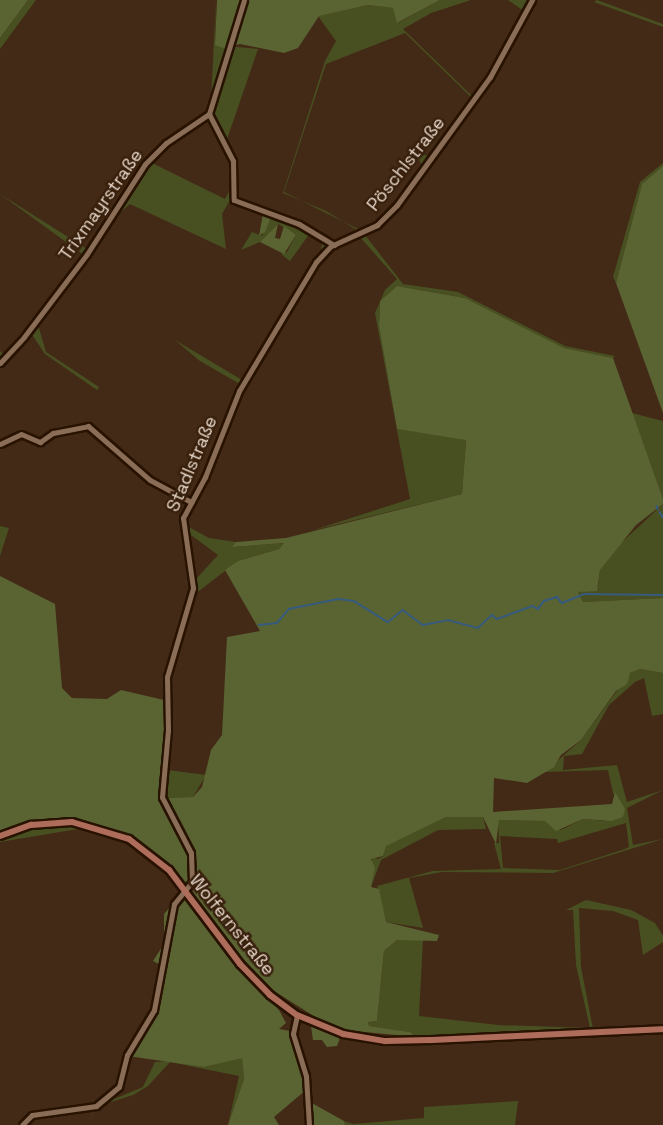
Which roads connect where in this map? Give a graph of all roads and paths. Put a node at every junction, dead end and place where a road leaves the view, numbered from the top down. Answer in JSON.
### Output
{"nodes":[{"id":1,"x":244,"y":0,"type":"edge"},
{"id":2,"x":532,"y":0,"type":"edge"},
{"id":3,"x":209,"y":114,"type":"junction"},
{"id":4,"x":323,"y":241,"type":"junction"},
{"id":5,"x":334,"y":245,"type":"junction"},
{"id":6,"x":324,"y":251,"type":"junction"},
{"id":7,"x":0,"y":363,"type":"edge"},
{"id":8,"x":0,"y":444,"type":"edge"},
{"id":9,"x":191,"y":502,"type":"junction"},
{"id":10,"x":0,"y":836,"type":"edge"},
{"id":11,"x":187,"y":892,"type":"junction"},
{"id":12,"x":297,"y":1015,"type":"junction"},
{"id":13,"x":663,"y":1029,"type":"edge"},
{"id":14,"x":22,"y":1125,"type":"edge"},
{"id":15,"x":309,"y":1125,"type":"edge"}],
"edges":[{"from":1,"to":3,"type":"street"},
{"from":2,"to":5,"type":"street","name":"Pöschlstraße"},
{"from":3,"to":4,"type":"street"},
{"from":3,"to":7,"type":"street","name":"Trixmayrstraße"},
{"from":4,"to":5,"type":"street"},
{"from":4,"to":6,"type":"street"},
{"from":5,"to":6,"type":"street","name":"Stadlstraße"},
{"from":6,"to":9,"type":"street","name":"Stadlstraße"},
{"from":8,"to":9,"type":"street"},
{"from":9,"to":11,"type":"street","name":"Stadlstraße"},
{"from":10,"to":11,"type":"main road","name":"Wolfernstraße"},
{"from":11,"to":12,"type":"main road","name":"Wolfernstraße"},
{"from":11,"to":14,"type":"street"},
{"from":12,"to":13,"type":"main road","name":"Wolfernstraße"},
{"from":12,"to":15,"type":"street"}]}
